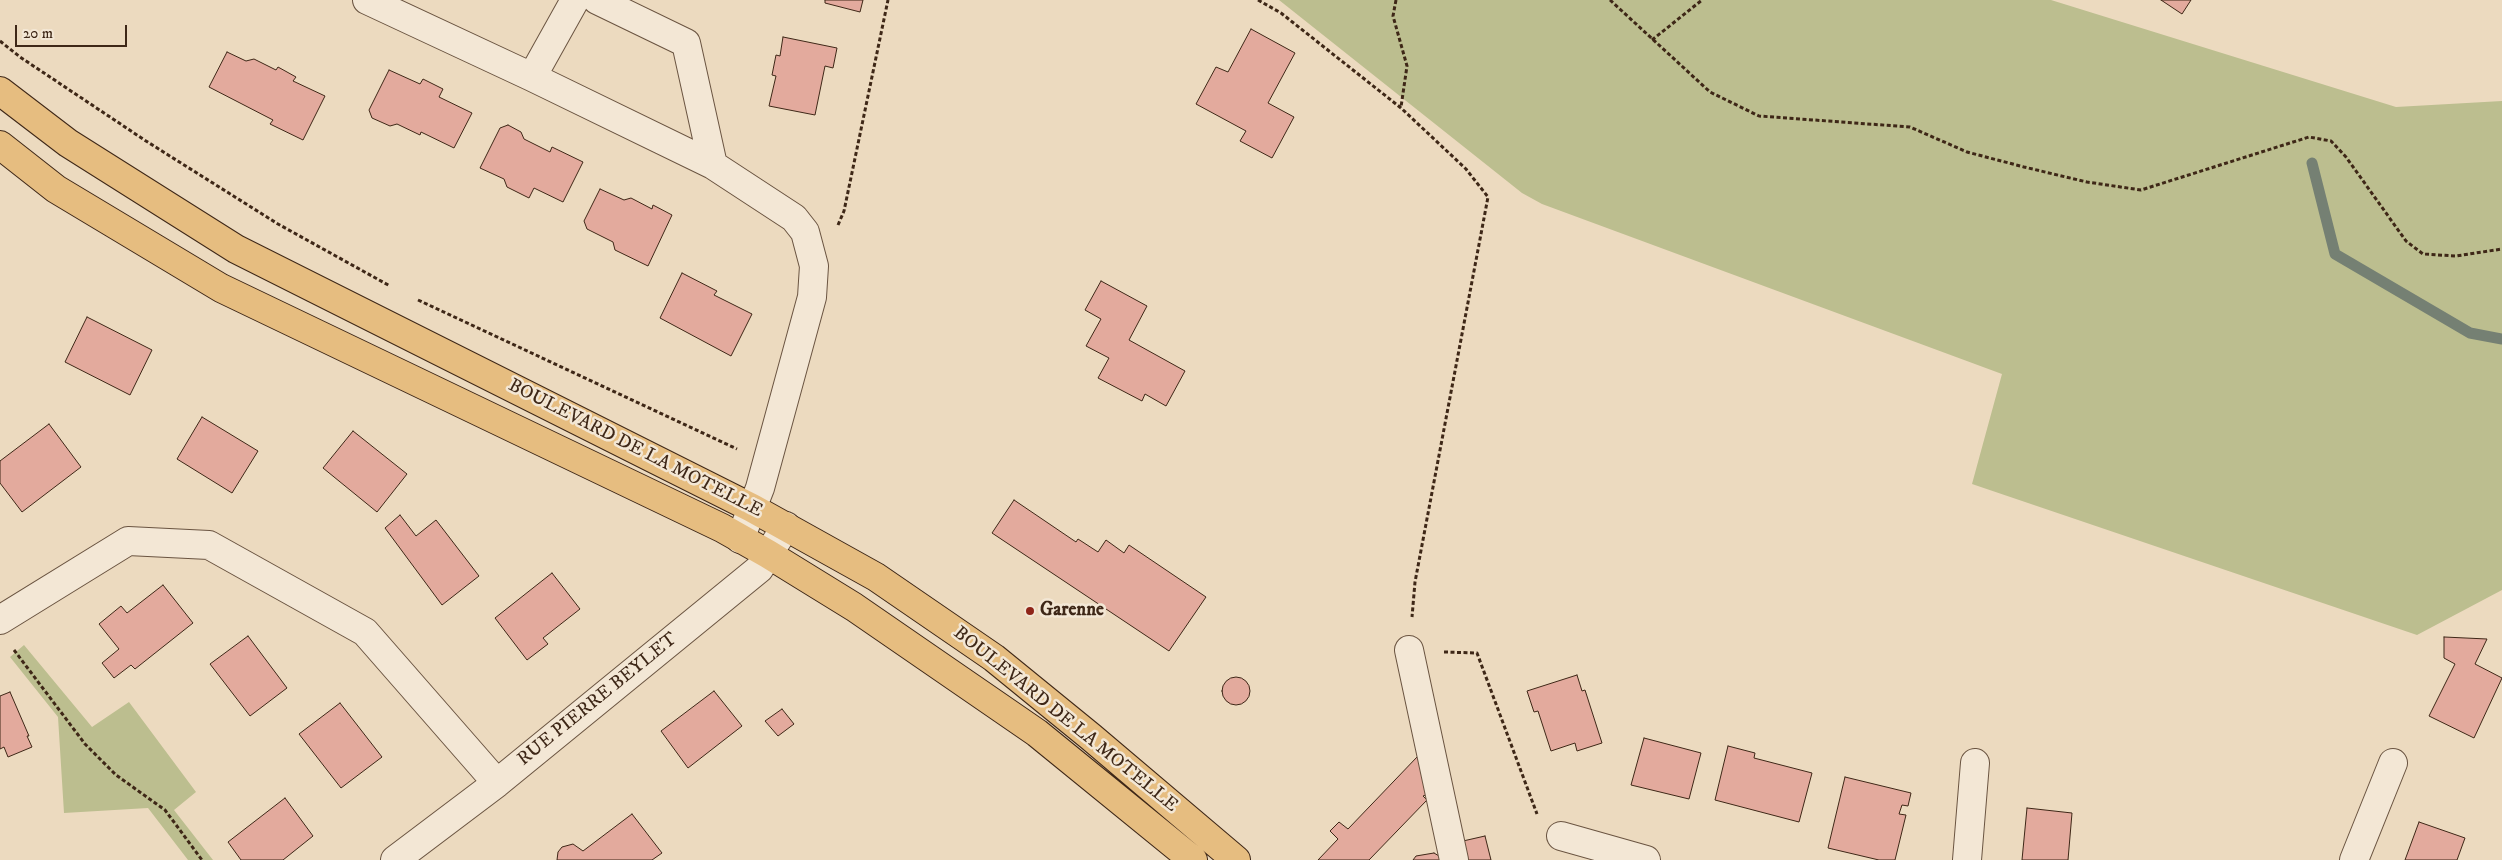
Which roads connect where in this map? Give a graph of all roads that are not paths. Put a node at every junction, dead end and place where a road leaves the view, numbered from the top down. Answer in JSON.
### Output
{"nodes":[{"id":1,"x":366,"y":0,"type":"edge"},
{"id":2,"x":575,"y":0,"type":"edge"},
{"id":3,"x":597,"y":0,"type":"edge"},
{"id":4,"x":532,"y":77,"type":"junction"},
{"id":5,"x":0,"y":91,"type":"edge"},
{"id":6,"x":0,"y":145,"type":"edge"},
{"id":7,"x":713,"y":165,"type":"junction"},
{"id":8,"x":752,"y":508,"type":"junction"},
{"id":9,"x":786,"y":526,"type":"junction"},
{"id":10,"x":740,"y":539,"type":"junction"},
{"id":11,"x":768,"y":554,"type":"junction"},
{"id":12,"x":0,"y":620,"type":"edge"},
{"id":13,"x":1409,"y":650,"type":"road end"},
{"id":14,"x":1975,"y":763,"type":"dead end"},
{"id":15,"x":2392,"y":763,"type":"dead end"},
{"id":16,"x":497,"y":783,"type":"junction"},
{"id":17,"x":1561,"y":836,"type":"road end"},
{"id":18,"x":395,"y":860,"type":"edge"},
{"id":19,"x":1194,"y":860,"type":"edge"},
{"id":20,"x":1236,"y":860,"type":"edge"},
{"id":21,"x":1454,"y":860,"type":"edge"},
{"id":22,"x":1646,"y":860,"type":"edge"},
{"id":23,"x":1967,"y":860,"type":"edge"},
{"id":24,"x":2354,"y":860,"type":"edge"}],
"edges":[{"from":1,"to":4,"type":"street"},
{"from":2,"to":4,"type":"street"},
{"from":3,"to":7,"type":"street"},
{"from":4,"to":7,"type":"street"},
{"from":5,"to":8,"type":"main road","name":"BOULEVARD DE LA MOTELLE"},
{"from":6,"to":10,"type":"main road","name":"BOULEVARD DE LA MOTELLE"},
{"from":7,"to":8,"type":"street"},
{"from":8,"to":9,"type":"main road","name":"BOULEVARD DE LA MOTELLE"},
{"from":8,"to":10,"type":"street"},
{"from":9,"to":11,"type":"street","name":"RUE PIERRE BEYLET"},
{"from":9,"to":20,"type":"main road","name":"BOULEVARD DE LA MOTELLE"},
{"from":10,"to":11,"type":"main road","name":"BOULEVARD DE LA MOTELLE"},
{"from":11,"to":16,"type":"street","name":"RUE PIERRE BEYLET"},
{"from":11,"to":19,"type":"main road","name":"BOULEVARD DE LA MOTELLE"},
{"from":12,"to":16,"type":"street"},
{"from":13,"to":21,"type":"street"},
{"from":14,"to":23,"type":"street"},
{"from":15,"to":24,"type":"street"},
{"from":16,"to":18,"type":"street","name":"RUE PIERRE BEYLET"},
{"from":17,"to":22,"type":"street"}]}
